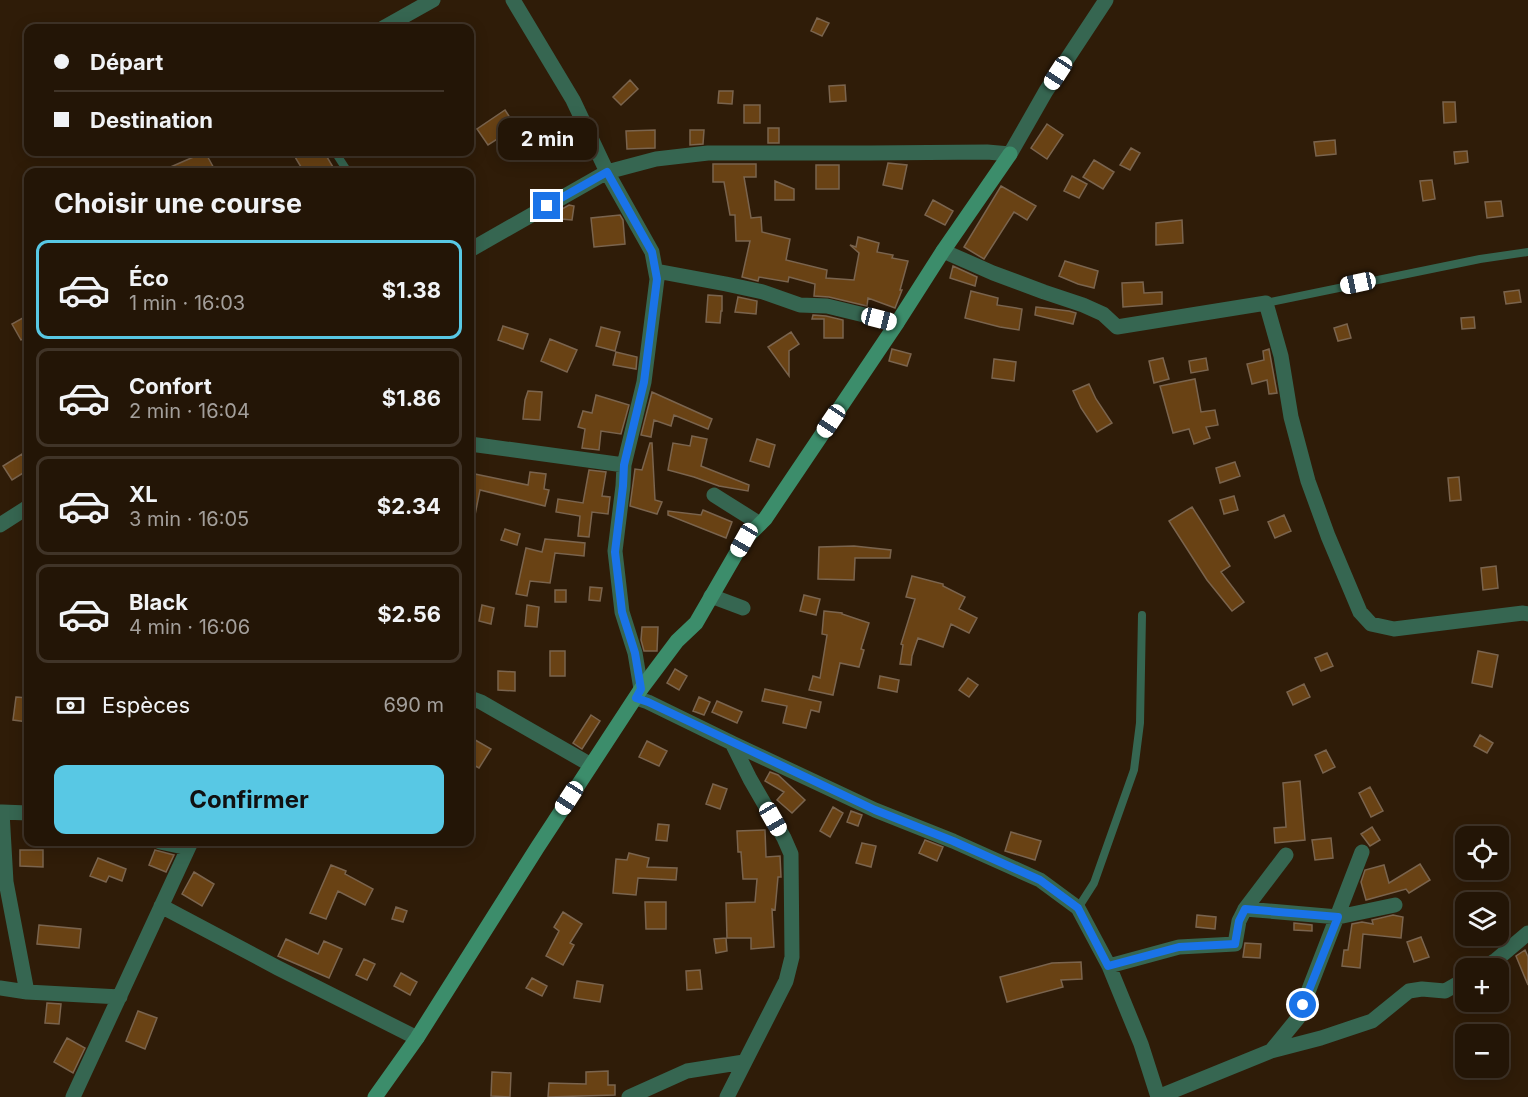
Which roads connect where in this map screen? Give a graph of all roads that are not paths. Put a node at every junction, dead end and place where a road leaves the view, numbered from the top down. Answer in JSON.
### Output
{"nodes":[{"id":1,"x":433,"y":0,"type":"edge"},
{"id":2,"x":513,"y":0,"type":"edge"},
{"id":3,"x":1106,"y":0,"type":"edge"},
{"id":4,"x":390,"y":24,"type":"edge"},
{"id":5,"x":1010,"y":154,"type":"junction"},
{"id":6,"x":607,"y":172,"type":"junction"},
{"id":7,"x":474,"y":248,"type":"edge"},
{"id":8,"x":943,"y":251,"type":"junction"},
{"id":9,"x":1528,"y":252,"type":"edge"},
{"id":10,"x":656,"y":271,"type":"junction"},
{"id":11,"x":1266,"y":303,"type":"junction"},
{"id":12,"x":897,"y":323,"type":"junction"},
{"id":13,"x":474,"y":445,"type":"edge"},
{"id":14,"x":624,"y":465,"type":"junction"},
{"id":15,"x":714,"y":495,"type":"dead end"},
{"id":16,"x":24,"y":510,"type":"edge"},
{"id":17,"x":760,"y":524,"type":"junction"},
{"id":18,"x":0,"y":525,"type":"edge"},
{"id":19,"x":711,"y":596,"type":"junction"},
{"id":20,"x":743,"y":608,"type":"dead end"},
{"id":21,"x":1528,"y":614,"type":"edge"},
{"id":22,"x":1142,"y":615,"type":"dead end"},
{"id":23,"x":638,"y":693,"type":"junction"},
{"id":24,"x":474,"y":699,"type":"edge"},
{"id":25,"x":732,"y":743,"type":"junction"},
{"id":26,"x":591,"y":765,"type":"junction"},
{"id":27,"x":1,"y":812,"type":"edge"},
{"id":28,"x":24,"y":813,"type":"edge"},
{"id":29,"x":190,"y":846,"type":"edge"},
{"id":30,"x":1362,"y":852,"type":"dead end"},
{"id":31,"x":1286,"y":855,"type":"dead end"},
{"id":32,"x":1395,"y":905,"type":"dead end"},
{"id":33,"x":161,"y":906,"type":"junction"},
{"id":34,"x":1078,"y":908,"type":"junction"},
{"id":35,"x":1245,"y":909,"type":"junction"},
{"id":36,"x":1338,"y":917,"type":"junction"},
{"id":37,"x":1528,"y":933,"type":"edge"},
{"id":38,"x":1498,"y":958,"type":"edge"},
{"id":39,"x":1108,"y":966,"type":"junction"},
{"id":40,"x":1455,"y":985,"type":"edge"},
{"id":41,"x":0,"y":988,"type":"edge"},
{"id":42,"x":27,"y":992,"type":"junction"},
{"id":43,"x":120,"y":998,"type":"junction"},
{"id":44,"x":417,"y":1038,"type":"junction"},
{"id":45,"x":1271,"y":1051,"type":"junction"},
{"id":46,"x":744,"y":1062,"type":"junction"},
{"id":47,"x":73,"y":1097,"type":"edge"},
{"id":48,"x":375,"y":1097,"type":"edge"},
{"id":49,"x":629,"y":1097,"type":"edge"},
{"id":50,"x":727,"y":1097,"type":"edge"},
{"id":51,"x":1158,"y":1097,"type":"edge"}],
"edges":[{"from":1,"to":4,"type":"street"},
{"from":2,"to":6,"type":"street"},
{"from":3,"to":5,"type":"street"},
{"from":5,"to":6,"type":"street"},
{"from":5,"to":8,"type":"street"},
{"from":6,"to":7,"type":"street"},
{"from":6,"to":10,"type":"street"},
{"from":8,"to":11,"type":"street"},
{"from":8,"to":12,"type":"street"},
{"from":9,"to":11,"type":"lane"},
{"from":10,"to":12,"type":"street"},
{"from":10,"to":14,"type":"street"},
{"from":11,"to":21,"type":"street"},
{"from":12,"to":17,"type":"street"},
{"from":13,"to":14,"type":"street"},
{"from":14,"to":23,"type":"street"},
{"from":15,"to":17,"type":"street"},
{"from":16,"to":18,"type":"street"},
{"from":17,"to":19,"type":"street"},
{"from":19,"to":20,"type":"street"},
{"from":19,"to":23,"type":"street"},
{"from":22,"to":34,"type":"lane"},
{"from":23,"to":25,"type":"street"},
{"from":23,"to":26,"type":"street"},
{"from":24,"to":26,"type":"street"},
{"from":25,"to":34,"type":"street"},
{"from":25,"to":46,"type":"street"},
{"from":26,"to":44,"type":"street"},
{"from":27,"to":28,"type":"street"},
{"from":27,"to":42,"type":"street"},
{"from":29,"to":33,"type":"street"},
{"from":30,"to":36,"type":"street"},
{"from":31,"to":35,"type":"street"},
{"from":32,"to":36,"type":"street"},
{"from":33,"to":43,"type":"street"},
{"from":33,"to":44,"type":"street"},
{"from":34,"to":39,"type":"street"},
{"from":35,"to":36,"type":"street"},
{"from":35,"to":39,"type":"street"},
{"from":36,"to":45,"type":"street"},
{"from":37,"to":38,"type":"street"},
{"from":39,"to":51,"type":"street"},
{"from":40,"to":45,"type":"street"},
{"from":41,"to":42,"type":"street"},
{"from":42,"to":43,"type":"street"},
{"from":43,"to":47,"type":"street"},
{"from":44,"to":48,"type":"street"},
{"from":45,"to":51,"type":"street"},
{"from":46,"to":49,"type":"street"},
{"from":46,"to":50,"type":"street"}]}
